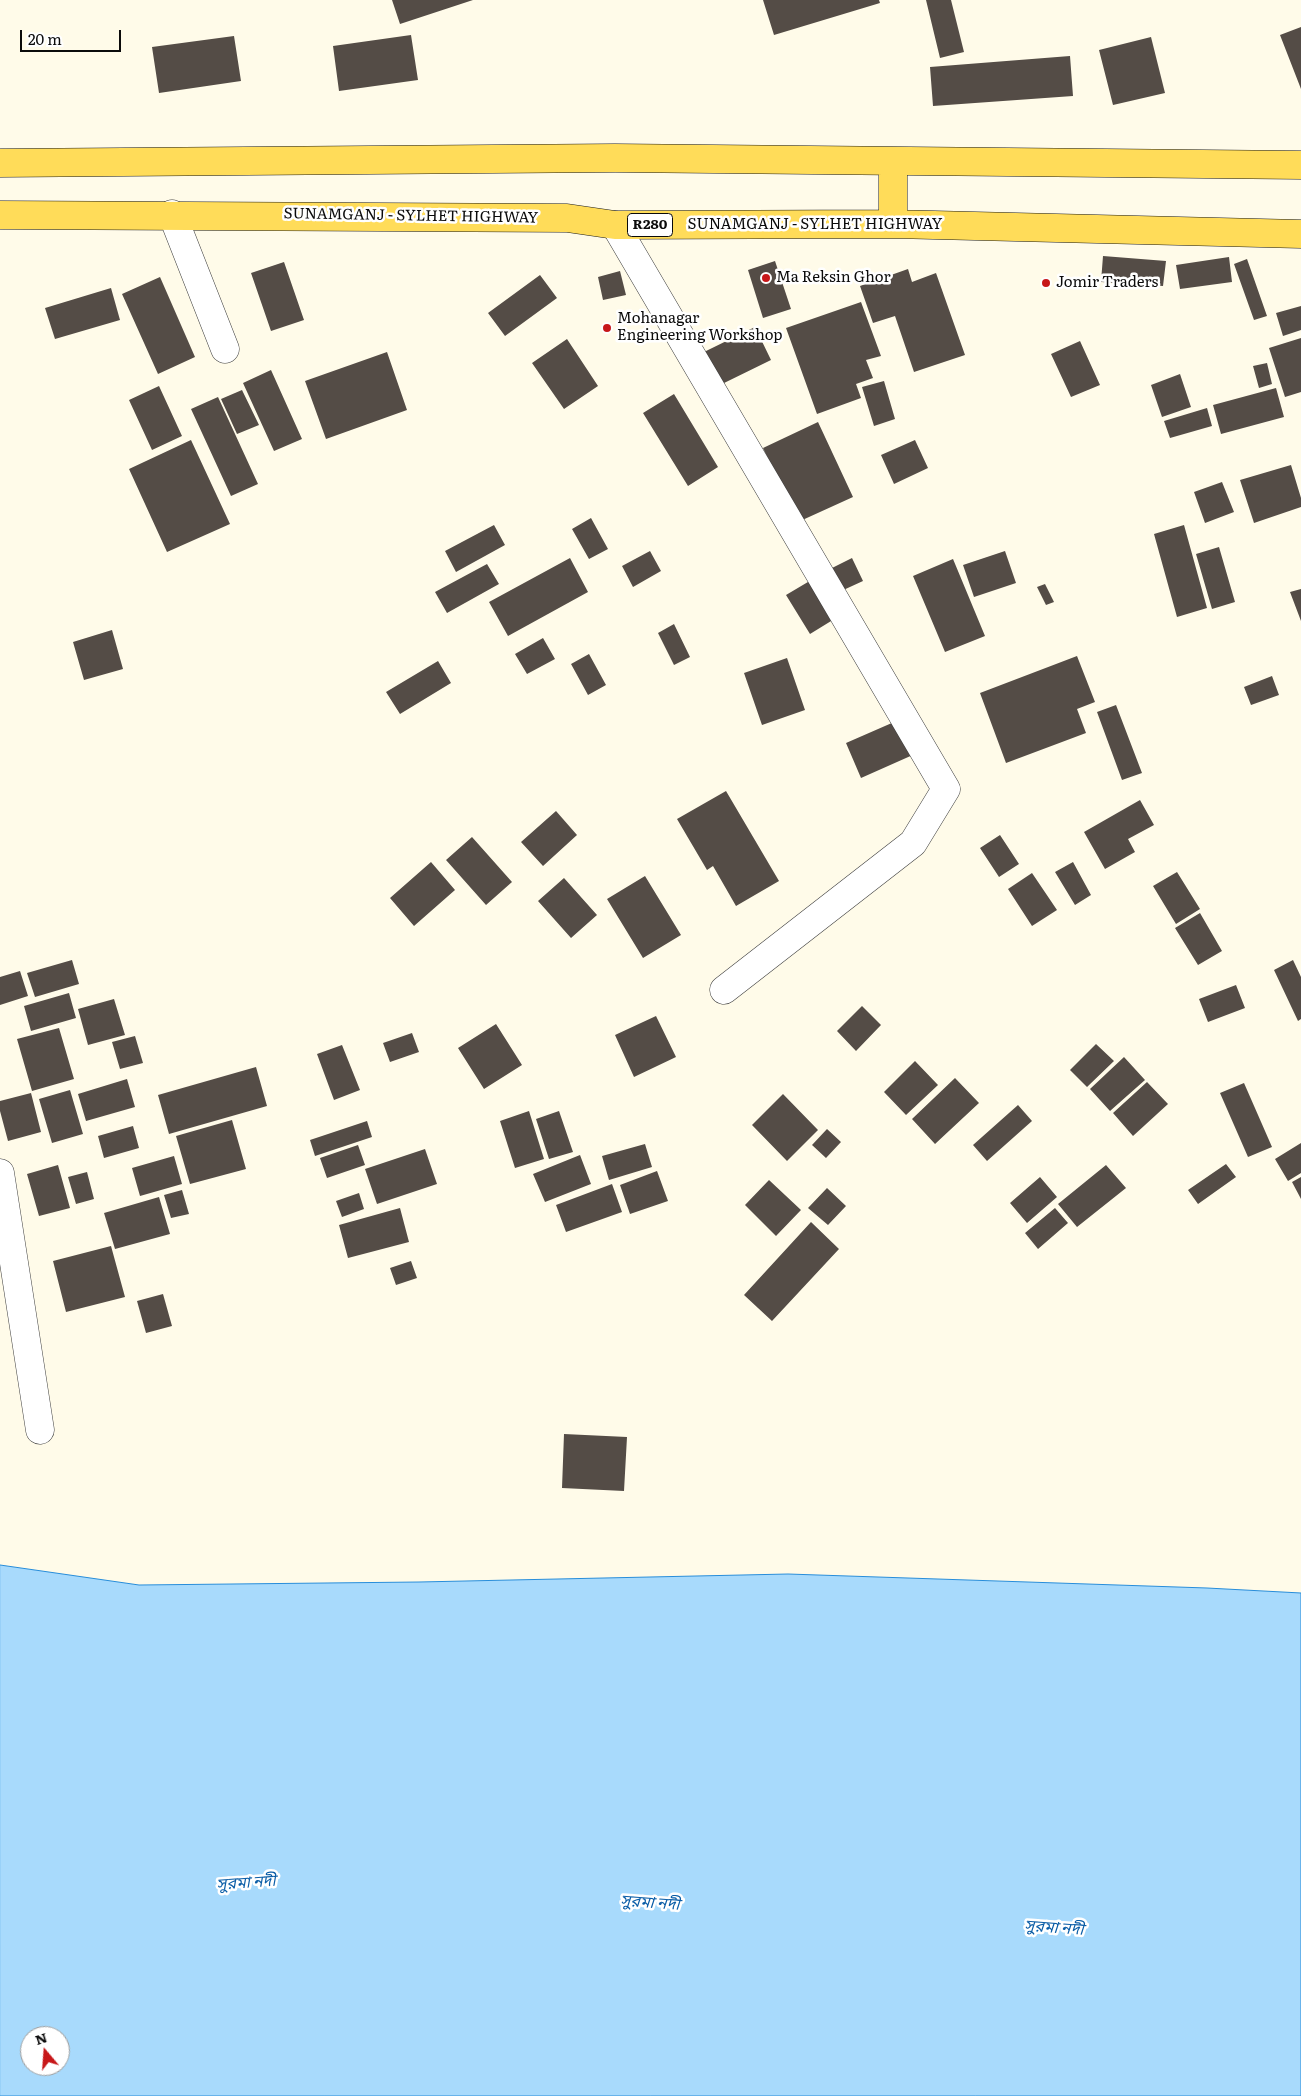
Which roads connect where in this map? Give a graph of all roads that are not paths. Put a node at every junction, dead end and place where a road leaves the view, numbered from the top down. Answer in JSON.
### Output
{"nodes":[{"id":1,"x":894,"y":161,"type":"junction"},
{"id":2,"x":0,"y":163,"type":"edge"},
{"id":3,"x":1301,"y":165,"type":"edge"},
{"id":4,"x":172,"y":214,"type":"junction"},
{"id":5,"x":0,"y":215,"type":"edge"},
{"id":6,"x":893,"y":224,"type":"junction"},
{"id":7,"x":615,"y":225,"type":"junction"},
{"id":8,"x":1301,"y":234,"type":"edge"},
{"id":9,"x":225,"y":349,"type":"dead end"},
{"id":10,"x":724,"y":990,"type":"dead end"},
{"id":11,"x":0,"y":1173,"type":"edge"},
{"id":12,"x":40,"y":1430,"type":"dead end"}],
"edges":[{"from":1,"to":2,"type":"main road"},
{"from":1,"to":3,"type":"main road"},
{"from":1,"to":6,"type":"main road"},
{"from":4,"to":5,"type":"main road","name":"SUNAMGANJ - SYLHET HIGHWAY","number":"R280"},
{"from":4,"to":7,"type":"main road","name":"SUNAMGANJ - SYLHET HIGHWAY","number":"R280"},
{"from":4,"to":9,"type":"street"},
{"from":6,"to":7,"type":"main road","name":"SUNAMGANJ - SYLHET HIGHWAY","number":"R280"},
{"from":6,"to":8,"type":"main road","name":"SUNAMGANJ - SYLHET HIGHWAY","number":"R280"},
{"from":7,"to":10,"type":"street"},
{"from":11,"to":12,"type":"street"}]}
